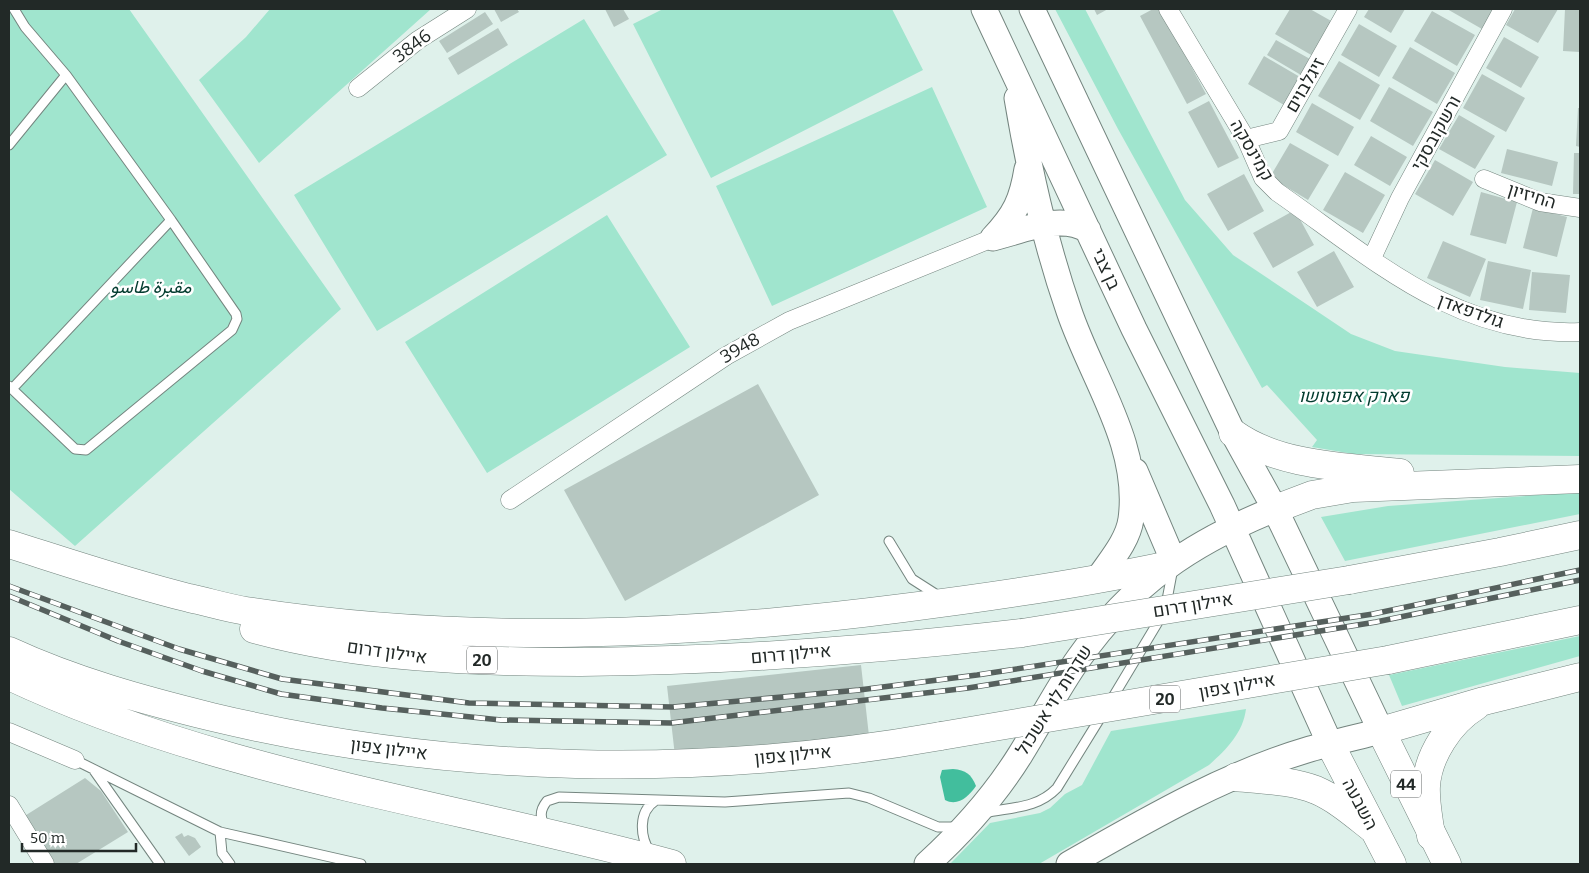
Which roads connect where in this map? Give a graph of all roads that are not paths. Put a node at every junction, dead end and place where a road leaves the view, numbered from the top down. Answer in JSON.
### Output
{"nodes":[{"id":1,"x":14,"y":9,"type":"edge"},
{"id":2,"x":467,"y":9,"type":"edge"},
{"id":3,"x":984,"y":9,"type":"edge"},
{"id":4,"x":1032,"y":9,"type":"edge"},
{"id":5,"x":1168,"y":9,"type":"edge"},
{"id":6,"x":1348,"y":9,"type":"edge"},
{"id":7,"x":1503,"y":9,"type":"edge"},
{"id":8,"x":1011,"y":66,"type":"junction"},
{"id":9,"x":66,"y":74,"type":"junction"},
{"id":10,"x":358,"y":88,"type":"dead end"},
{"id":11,"x":1246,"y":139,"type":"junction"},
{"id":12,"x":9,"y":145,"type":"edge"},
{"id":13,"x":1028,"y":166,"type":"junction"},
{"id":14,"x":1484,"y":179,"type":"dead end"},
{"id":15,"x":1580,"y":208,"type":"edge"},
{"id":16,"x":171,"y":220,"type":"junction"},
{"id":17,"x":1044,"y":225,"type":"junction"},
{"id":18,"x":1088,"y":230,"type":"junction"},
{"id":19,"x":993,"y":238,"type":"junction"},
{"id":20,"x":1372,"y":258,"type":"junction"},
{"id":21,"x":1580,"y":332,"type":"edge"},
{"id":22,"x":10,"y":388,"type":"edge"},
{"id":23,"x":1233,"y":433,"type":"junction"},
{"id":24,"x":1128,"y":457,"type":"junction"},
{"id":25,"x":1580,"y":479,"type":"edge"},
{"id":26,"x":1503,"y":480,"type":"junction"},
{"id":27,"x":510,"y":500,"type":"dead end"},
{"id":28,"x":1275,"y":508,"type":"junction"},
{"id":29,"x":1232,"y":527,"type":"junction"},
{"id":30,"x":1580,"y":535,"type":"edge"},
{"id":31,"x":889,"y":541,"type":"dead end"},
{"id":32,"x":9,"y":545,"type":"edge"},
{"id":33,"x":1169,"y":563,"type":"junction"},
{"id":34,"x":1098,"y":579,"type":"junction"},
{"id":35,"x":959,"y":601,"type":"junction"},
{"id":36,"x":1580,"y":620,"type":"edge"},
{"id":37,"x":9,"y":651,"type":"edge"},
{"id":38,"x":9,"y":676,"type":"edge"},
{"id":39,"x":1580,"y":677,"type":"edge"},
{"id":40,"x":1484,"y":701,"type":"junction"},
{"id":41,"x":1381,"y":731,"type":"junction"},
{"id":42,"x":9,"y":732,"type":"edge"},
{"id":43,"x":1330,"y":744,"type":"junction"},
{"id":44,"x":75,"y":760,"type":"joint"},
{"id":45,"x":91,"y":767,"type":"junction"},
{"id":46,"x":1236,"y":777,"type":"junction"},
{"id":47,"x":655,"y":801,"type":"junction"},
{"id":48,"x":9,"y":804,"type":"edge"},
{"id":49,"x":969,"y":820,"type":"junction"},
{"id":50,"x":1373,"y":829,"type":"junction"},
{"id":51,"x":220,"y":832,"type":"junction"},
{"id":52,"x":548,"y":833,"type":"junction"},
{"id":53,"x":1431,"y":836,"type":"junction"},
{"id":54,"x":666,"y":863,"type":"edge"},
{"id":55,"x":45,"y":864,"type":"edge"},
{"id":56,"x":160,"y":864,"type":"edge"},
{"id":57,"x":230,"y":864,"type":"edge"},
{"id":58,"x":361,"y":864,"type":"edge"},
{"id":59,"x":927,"y":864,"type":"edge"},
{"id":60,"x":1069,"y":864,"type":"edge"},
{"id":61,"x":1392,"y":864,"type":"edge"},
{"id":62,"x":1446,"y":864,"type":"edge"}],
"edges":[{"from":1,"to":9,"type":"lane"},
{"from":2,"to":10,"type":"street","name":"3846"},
{"from":3,"to":8,"type":"main road","name":"בן צבי"},
{"from":4,"to":23,"type":"main road"},
{"from":5,"to":11,"type":"street","name":"קמינסקה"},
{"from":6,"to":11,"type":"street","name":"זיגלבוים"},
{"from":7,"to":20,"type":"street","name":"ורשקובסקי"},
{"from":8,"to":13,"type":"main road"},
{"from":8,"to":18,"type":"main road","name":"בן צבי"},
{"from":9,"to":12,"type":"lane"},
{"from":9,"to":16,"type":"lane"},
{"from":11,"to":20,"type":"street","name":"קמינסקה"},
{"from":13,"to":17,"type":"main road"},
{"from":13,"to":19,"type":"main road"},
{"from":14,"to":15,"type":"street","name":"החיזיון"},
{"from":16,"to":22,"type":"lane"},
{"from":16,"to":22,"type":"lane"},
{"from":17,"to":18,"type":"main road"},
{"from":17,"to":19,"type":"main road"},
{"from":17,"to":24,"type":"main road"},
{"from":18,"to":29,"type":"main road","name":"בן צבי"},
{"from":19,"to":27,"type":"street","name":"3948"},
{"from":20,"to":21,"type":"street","name":"גולדפאדן"},
{"from":23,"to":26,"type":"highway"},
{"from":23,"to":28,"type":"main road"},
{"from":24,"to":33,"type":"main road"},
{"from":24,"to":34,"type":"main road"},
{"from":25,"to":26,"type":"highway"},
{"from":26,"to":28,"type":"highway"},
{"from":28,"to":29,"type":"main road","name":"שדרות לוי אשכול"},
{"from":28,"to":41,"type":"main road","number":"44"},
{"from":29,"to":33,"type":"main road","name":"שדרות לוי אשכול"},
{"from":29,"to":43,"type":"main road","name":"בן צבי"},
{"from":30,"to":32,"type":"highway","name":"איילון דרום","number":"20","bridge":true},
{"from":31,"to":35,"type":"lane"},
{"from":32,"to":35,"type":"highway"},
{"from":33,"to":34,"type":"highway"},
{"from":33,"to":49,"type":"main road","name":"שדרות לוי אשכול"},
{"from":33,"to":49,"type":"lane"},
{"from":34,"to":35,"type":"highway"},
{"from":36,"to":37,"type":"highway","name":"איילון צפון","number":"20","bridge":true},
{"from":38,"to":52,"type":"highway"},
{"from":39,"to":40,"type":"highway"},
{"from":40,"to":41,"type":"highway"},
{"from":40,"to":53,"type":"highway"},
{"from":41,"to":43,"type":"main road"},
{"from":41,"to":53,"type":"highway","number":"44"},
{"from":42,"to":44,"type":"street"},
{"from":43,"to":46,"type":"main road"},
{"from":43,"to":50,"type":"highway","name":"השבעה"},
{"from":44,"to":45,"type":"lane"},
{"from":45,"to":51,"type":"lane"},
{"from":45,"to":56,"type":"lane"},
{"from":46,"to":50,"type":"highway"},
{"from":46,"to":60,"type":"main road"},
{"from":47,"to":49,"type":"lane"},
{"from":47,"to":52,"type":"lane"},
{"from":47,"to":54,"type":"lane"},
{"from":48,"to":55,"type":"street"},
{"from":49,"to":59,"type":"main road","name":"שדרות לוי אשכול"},
{"from":50,"to":61,"type":"highway","name":"השבעה"},
{"from":51,"to":57,"type":"lane"},
{"from":51,"to":58,"type":"lane"},
{"from":52,"to":54,"type":"highway"},
{"from":53,"to":62,"type":"highway","number":"44"}]}
